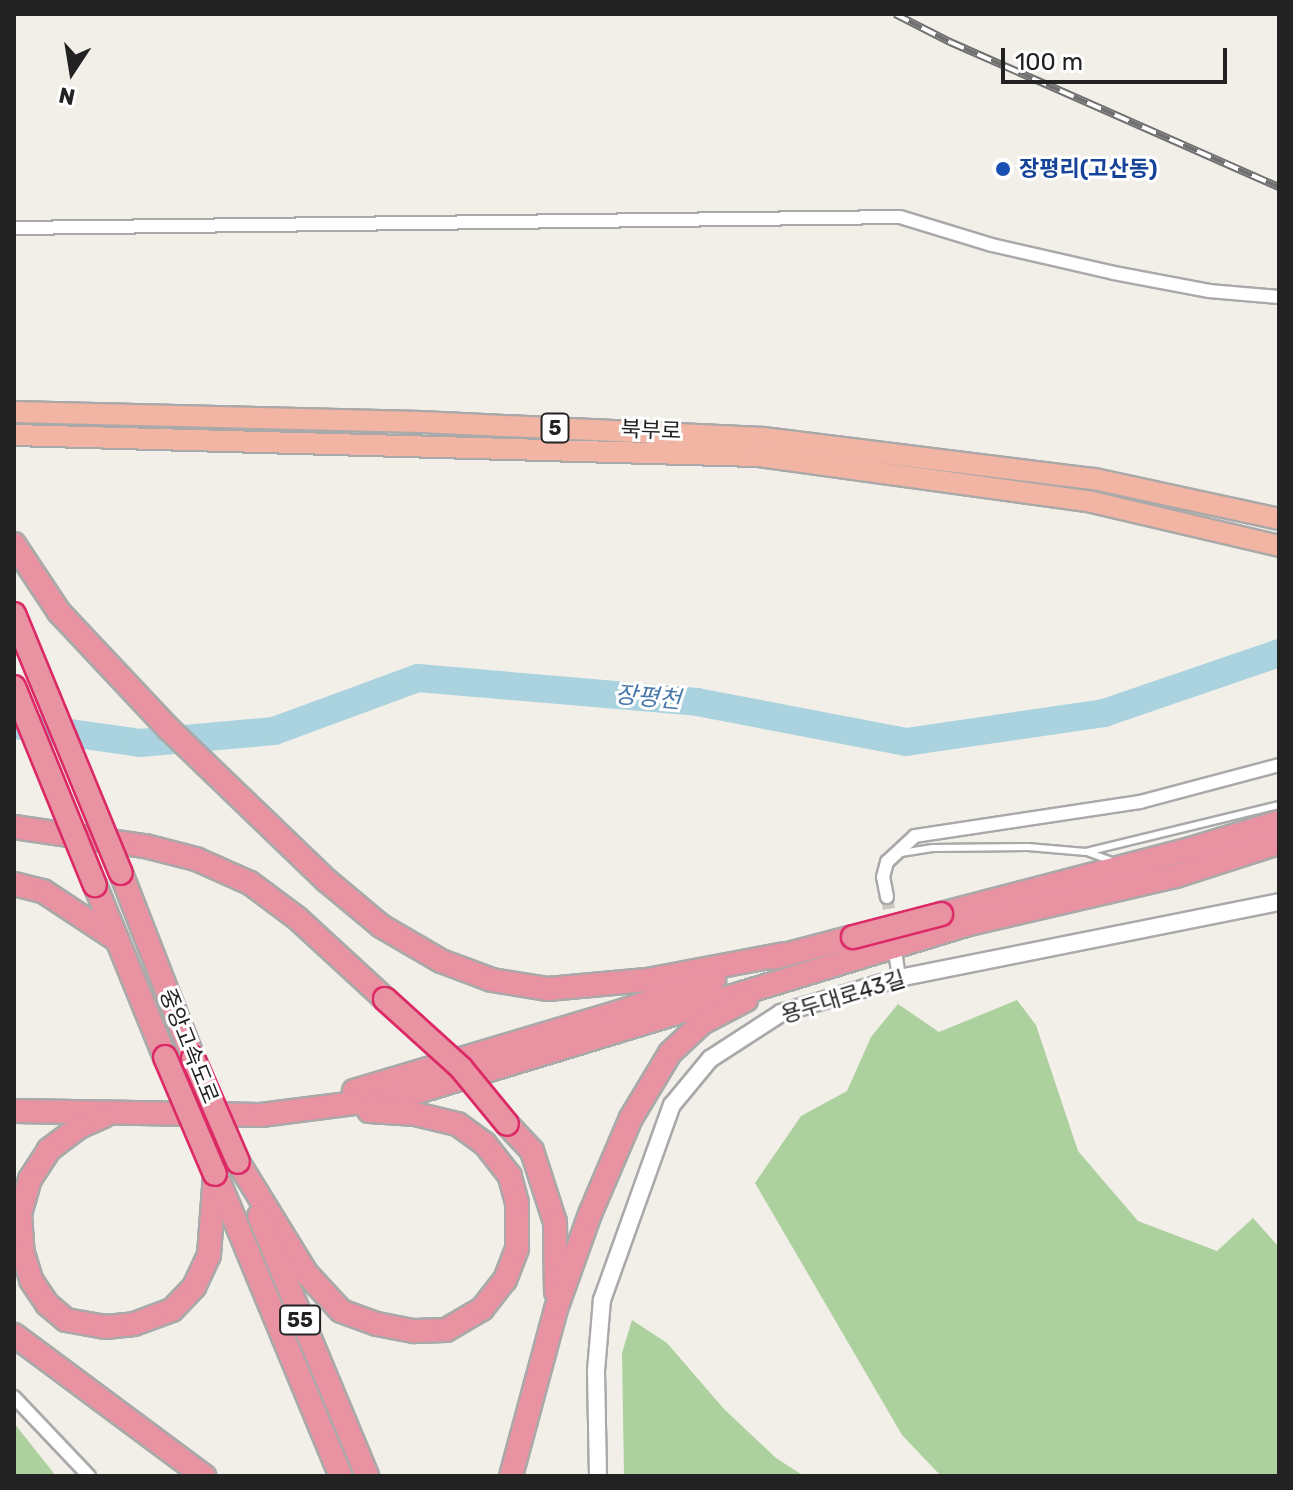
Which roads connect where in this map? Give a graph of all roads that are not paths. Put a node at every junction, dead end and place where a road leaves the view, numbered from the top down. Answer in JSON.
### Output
{"nodes":[{"id":1,"x":14,"y":228,"type":"edge"},
{"id":2,"x":1279,"y":297,"type":"edge"},
{"id":3,"x":14,"y":412,"type":"edge"},
{"id":4,"x":14,"y":435,"type":"edge"},
{"id":5,"x":1279,"y":519,"type":"edge"},
{"id":6,"x":14,"y":544,"type":"edge"},
{"id":7,"x":1279,"y":546,"type":"edge"},
{"id":8,"x":14,"y":614,"type":"edge"},
{"id":9,"x":14,"y":687,"type":"edge"},
{"id":10,"x":1279,"y":765,"type":"edge"},
{"id":11,"x":1279,"y":805,"type":"edge"},
{"id":12,"x":1279,"y":822,"type":"edge"},
{"id":13,"x":14,"y":827,"type":"edge"},
{"id":14,"x":1279,"y":843,"type":"edge"},
{"id":15,"x":1086,"y":852,"type":"junction"},
{"id":16,"x":895,"y":854,"type":"junction"},
{"id":17,"x":1125,"y":866,"type":"junction"},
{"id":18,"x":14,"y":884,"type":"edge"},
{"id":19,"x":887,"y":897,"type":"tunnel mouth"},
{"id":20,"x":1279,"y":902,"type":"edge"},
{"id":21,"x":117,"y":940,"type":"junction"},
{"id":22,"x":785,"y":954,"type":"junction"},
{"id":23,"x":896,"y":958,"type":"dead end"},
{"id":24,"x":794,"y":975,"type":"junction"},
{"id":25,"x":899,"y":978,"type":"junction"},
{"id":26,"x":14,"y":1104,"type":"edge"},
{"id":27,"x":328,"y":1109,"type":"junction"},
{"id":28,"x":14,"y":1111,"type":"edge"},
{"id":29,"x":108,"y":1115,"type":"junction"},
{"id":30,"x":238,"y":1162,"type":"junction"},
{"id":31,"x":215,"y":1174,"type":"junction"},
{"id":32,"x":556,"y":1309,"type":"junction"},
{"id":33,"x":14,"y":1335,"type":"edge"},
{"id":34,"x":14,"y":1397,"type":"edge"},
{"id":35,"x":89,"y":1476,"type":"edge"},
{"id":36,"x":204,"y":1476,"type":"edge"},
{"id":37,"x":341,"y":1476,"type":"edge"},
{"id":38,"x":367,"y":1476,"type":"edge"},
{"id":39,"x":511,"y":1476,"type":"edge"},
{"id":40,"x":598,"y":1476,"type":"edge"}],
"edges":[{"from":1,"to":2,"type":"street"},
{"from":3,"to":5,"type":"highway","name":"북부로","number":"5"},
{"from":4,"to":7,"type":"highway","name":"북부로","number":"5"},
{"from":6,"to":22,"type":"highway"},
{"from":8,"to":30,"type":"highway","name":"중앙고속도로","number":"55","bridge":true},
{"from":9,"to":21,"type":"highway","name":"중앙고속도로","number":"55","bridge":true},
{"from":10,"to":16,"type":"street"},
{"from":11,"to":15,"type":"lane"},
{"from":12,"to":17,"type":"highway"},
{"from":13,"to":32,"type":"highway","bridge":true},
{"from":14,"to":24,"type":"highway"},
{"from":15,"to":16,"type":"lane"},
{"from":15,"to":17,"type":"lane"},
{"from":16,"to":19,"type":"street"},
{"from":17,"to":22,"type":"highway","bridge":true},
{"from":18,"to":21,"type":"highway"},
{"from":20,"to":25,"type":"street","name":"용두대로43길"},
{"from":21,"to":31,"type":"highway","name":"중앙고속도로","number":"55","bridge":true},
{"from":22,"to":26,"type":"highway"},
{"from":23,"to":25,"type":"street"},
{"from":24,"to":27,"type":"highway"},
{"from":24,"to":32,"type":"highway"},
{"from":25,"to":40,"type":"street","name":"용두대로43길"},
{"from":27,"to":29,"type":"highway"},
{"from":27,"to":30,"type":"highway"},
{"from":28,"to":29,"type":"highway"},
{"from":29,"to":31,"type":"highway"},
{"from":30,"to":38,"type":"highway","name":"중앙고속도로","number":"55"},
{"from":31,"to":37,"type":"highway","name":"중앙고속도로","number":"55"},
{"from":32,"to":39,"type":"highway"},
{"from":33,"to":36,"type":"highway"},
{"from":34,"to":35,"type":"street"}]}
